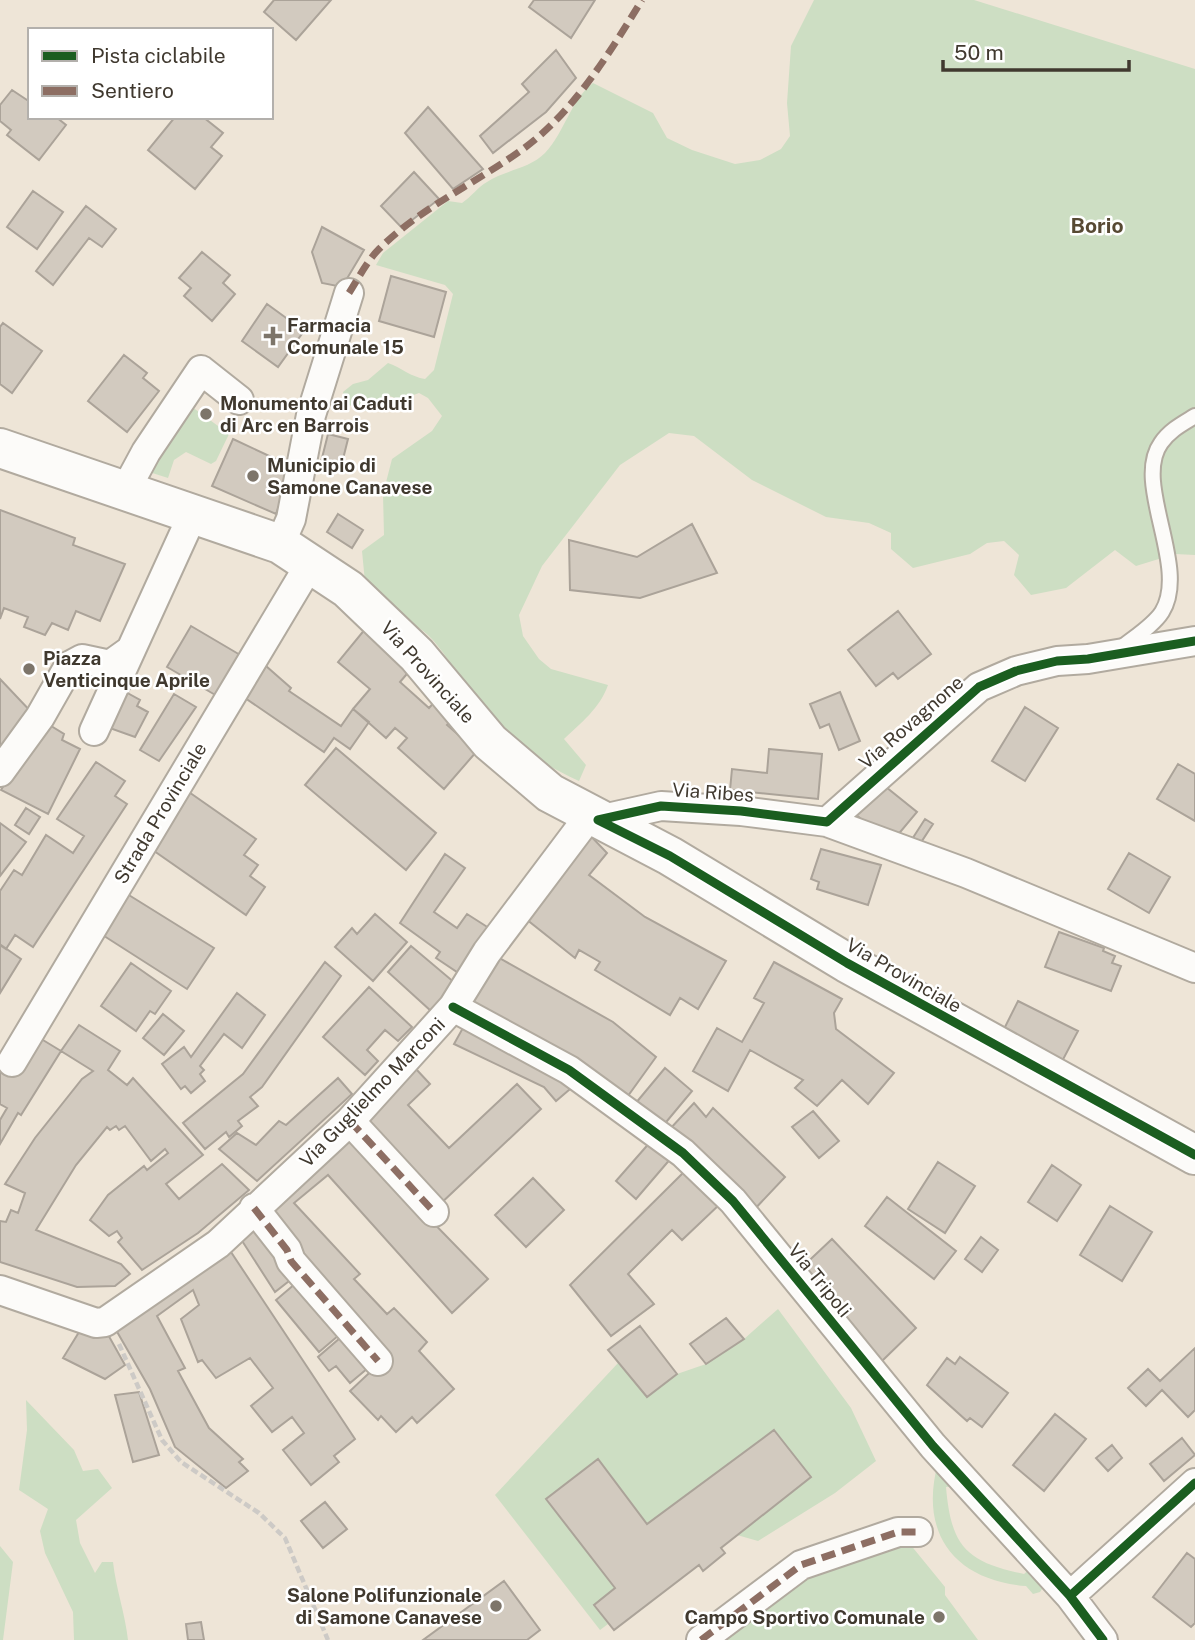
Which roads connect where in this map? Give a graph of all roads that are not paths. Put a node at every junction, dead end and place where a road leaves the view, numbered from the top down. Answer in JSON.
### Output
{"nodes":[{"id":1,"x":349,"y":293,"type":"dead end"},
{"id":2,"x":239,"y":400,"type":"dead end"},
{"id":3,"x":1195,"y":416,"type":"edge"},
{"id":4,"x":0,"y":447,"type":"edge"},
{"id":5,"x":125,"y":491,"type":"junction"},
{"id":6,"x":192,"y":514,"type":"junction"},
{"id":7,"x":295,"y":554,"type":"junction"},
{"id":8,"x":1195,"y":641,"type":"edge"},
{"id":9,"x":131,"y":650,"type":"junction"},
{"id":10,"x":1115,"y":654,"type":"junction"},
{"id":11,"x":94,"y":731,"type":"dead end"},
{"id":12,"x":2,"y":764,"type":"edge"},
{"id":13,"x":594,"y":817,"type":"junction"},
{"id":14,"x":827,"y":822,"type":"junction"},
{"id":15,"x":1195,"y":968,"type":"edge"},
{"id":16,"x":453,"y":1007,"type":"junction"},
{"id":17,"x":12,"y":1062,"type":"dead end"},
{"id":18,"x":350,"y":1121,"type":"junction"},
{"id":19,"x":1195,"y":1155,"type":"edge"},
{"id":20,"x":254,"y":1208,"type":"junction"},
{"id":21,"x":434,"y":1212,"type":"dead end"},
{"id":22,"x":0,"y":1290,"type":"edge"},
{"id":23,"x":378,"y":1360,"type":"dead end"},
{"id":24,"x":1195,"y":1483,"type":"edge"},
{"id":25,"x":918,"y":1532,"type":"dead end"},
{"id":26,"x":1070,"y":1596,"type":"junction"},
{"id":27,"x":701,"y":1640,"type":"edge"},
{"id":28,"x":1103,"y":1640,"type":"edge"}],
"edges":[{"from":1,"to":7,"type":"street","name":"Strada Provinciale"},
{"from":2,"to":5,"type":"street"},
{"from":3,"to":10,"type":"lane"},
{"from":4,"to":5,"type":"main road","name":"Via Provinciale"},
{"from":5,"to":6,"type":"main road","name":"Via Provinciale"},
{"from":6,"to":7,"type":"main road","name":"Via Provinciale"},
{"from":6,"to":9,"type":"street"},
{"from":7,"to":13,"type":"main road","name":"Via Provinciale"},
{"from":7,"to":17,"type":"street","name":"Strada Provinciale"},
{"from":8,"to":10,"type":"street","name":"Via Rovagnone"},
{"from":9,"to":11,"type":"street"},
{"from":9,"to":12,"type":"street"},
{"from":10,"to":14,"type":"street","name":"Via Rovagnone"},
{"from":13,"to":14,"type":"street","name":"Via Ribes"},
{"from":13,"to":16,"type":"street","name":"Via Guglielmo Marconi"},
{"from":13,"to":19,"type":"main road","name":"Via Provinciale"},
{"from":14,"to":15,"type":"street","name":"Via Ribes"},
{"from":16,"to":18,"type":"street","name":"Via Guglielmo Marconi"},
{"from":16,"to":26,"type":"street","name":"Via Tripoli"},
{"from":18,"to":20,"type":"street","name":"Via Guglielmo Marconi"},
{"from":18,"to":21,"type":"street"},
{"from":20,"to":22,"type":"street","name":"Via Guglielmo Marconi"},
{"from":20,"to":23,"type":"street"},
{"from":24,"to":26,"type":"street"},
{"from":25,"to":27,"type":"street"},
{"from":26,"to":28,"type":"street","name":"Via Tripoli"}]}
